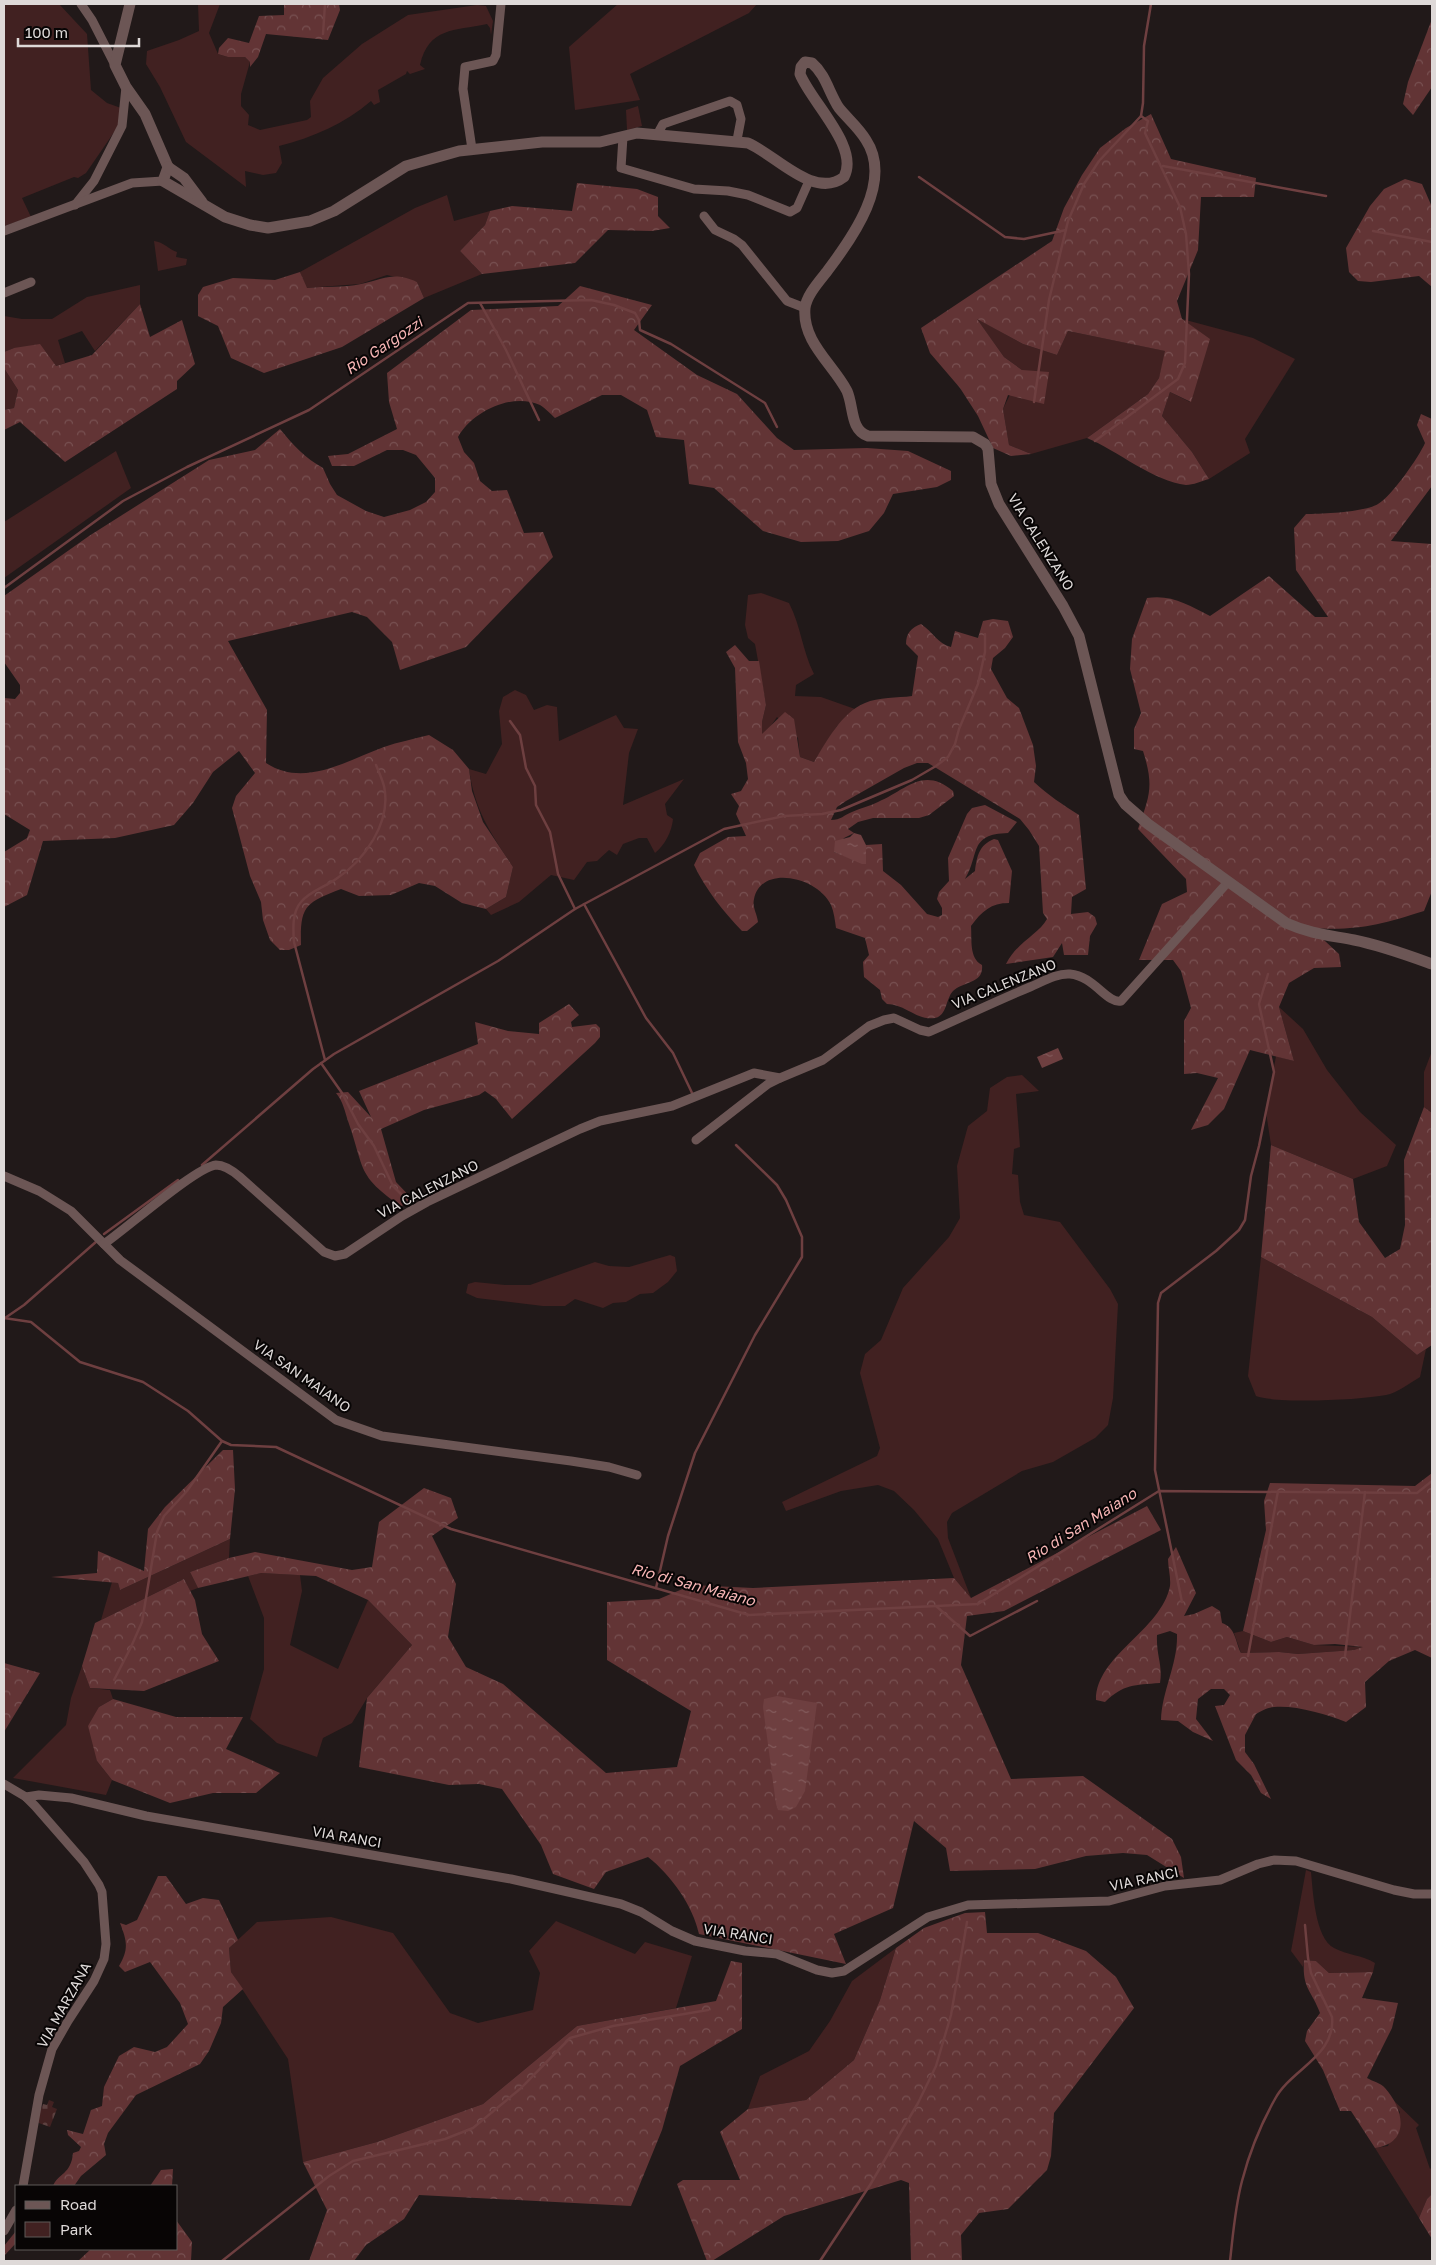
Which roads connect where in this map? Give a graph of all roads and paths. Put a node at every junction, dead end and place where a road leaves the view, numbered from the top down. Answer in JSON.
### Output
{"nodes":[{"id":1,"x":81,"y":4,"type":"edge"},
{"id":2,"x":130,"y":4,"type":"edge"},
{"id":3,"x":501,"y":4,"type":"edge"},
{"id":4,"x":115,"y":65,"type":"junction"},
{"id":5,"x":126,"y":87,"type":"junction"},
{"id":6,"x":657,"y":135,"type":"junction"},
{"id":7,"x":623,"y":137,"type":"junction"},
{"id":8,"x":737,"y":140,"type":"junction"},
{"id":9,"x":472,"y":149,"type":"junction"},
{"id":10,"x":168,"y":167,"type":"junction"},
{"id":11,"x":163,"y":181,"type":"junction"},
{"id":12,"x":809,"y":181,"type":"junction"},
{"id":13,"x":202,"y":202,"type":"junction"},
{"id":14,"x":75,"y":205,"type":"junction"},
{"id":15,"x":704,"y":216,"type":"dead end"},
{"id":16,"x":4,"y":231,"type":"edge"},
{"id":17,"x":31,"y":282,"type":"dead end"},
{"id":18,"x":4,"y":293,"type":"edge"},
{"id":19,"x":805,"y":308,"type":"junction"},
{"id":20,"x":1228,"y":882,"type":"junction"},
{"id":21,"x":1432,"y":964,"type":"edge"},
{"id":22,"x":780,"y":1078,"type":"junction"},
{"id":23,"x":696,"y":1140,"type":"dead end"},
{"id":24,"x":4,"y":1176,"type":"edge"},
{"id":25,"x":104,"y":1244,"type":"junction"},
{"id":26,"x":637,"y":1475,"type":"dead end"},
{"id":27,"x":4,"y":1784,"type":"edge"},
{"id":28,"x":26,"y":1797,"type":"junction"},
{"id":29,"x":1432,"y":1894,"type":"edge"},
{"id":30,"x":23,"y":2185,"type":"edge"},
{"id":31,"x":15,"y":2212,"type":"edge"},
{"id":32,"x":4,"y":2231,"type":"edge"}],
"edges":[{"from":1,"to":4,"type":"street"},
{"from":2,"to":4,"type":"street"},
{"from":3,"to":9,"type":"street"},
{"from":4,"to":5,"type":"street"},
{"from":5,"to":10,"type":"street"},
{"from":5,"to":14,"type":"street"},
{"from":6,"to":7,"type":"street"},
{"from":6,"to":8,"type":"street"},
{"from":6,"to":8,"type":"street"},
{"from":7,"to":9,"type":"street"},
{"from":7,"to":12,"type":"street"},
{"from":8,"to":12,"type":"street"},
{"from":9,"to":13,"type":"street"},
{"from":10,"to":11,"type":"street"},
{"from":10,"to":13,"type":"street"},
{"from":11,"to":13,"type":"street"},
{"from":11,"to":14,"type":"street"},
{"from":12,"to":19,"type":"street"},
{"from":14,"to":16,"type":"street"},
{"from":15,"to":19,"type":"street"},
{"from":17,"to":18,"type":"street"},
{"from":19,"to":20,"type":"street","name":"VIA CALENZANO"},
{"from":20,"to":21,"type":"street","name":"VIA CALENZANO"},
{"from":20,"to":22,"type":"street","name":"VIA CALENZANO"},
{"from":22,"to":23,"type":"street","name":"VIA CALENZANO"},
{"from":22,"to":25,"type":"street","name":"VIA CALENZANO"},
{"from":24,"to":25,"type":"street","name":"VIA SAN MAIANO"},
{"from":25,"to":26,"type":"street","name":"VIA SAN MAIANO"},
{"from":27,"to":28,"type":"street","name":"VIA MARZANA"},
{"from":28,"to":29,"type":"street","name":"VIA RANCI"},
{"from":28,"to":30,"type":"street","name":"VIA MARZANA"},
{"from":31,"to":32,"type":"street"}]}
